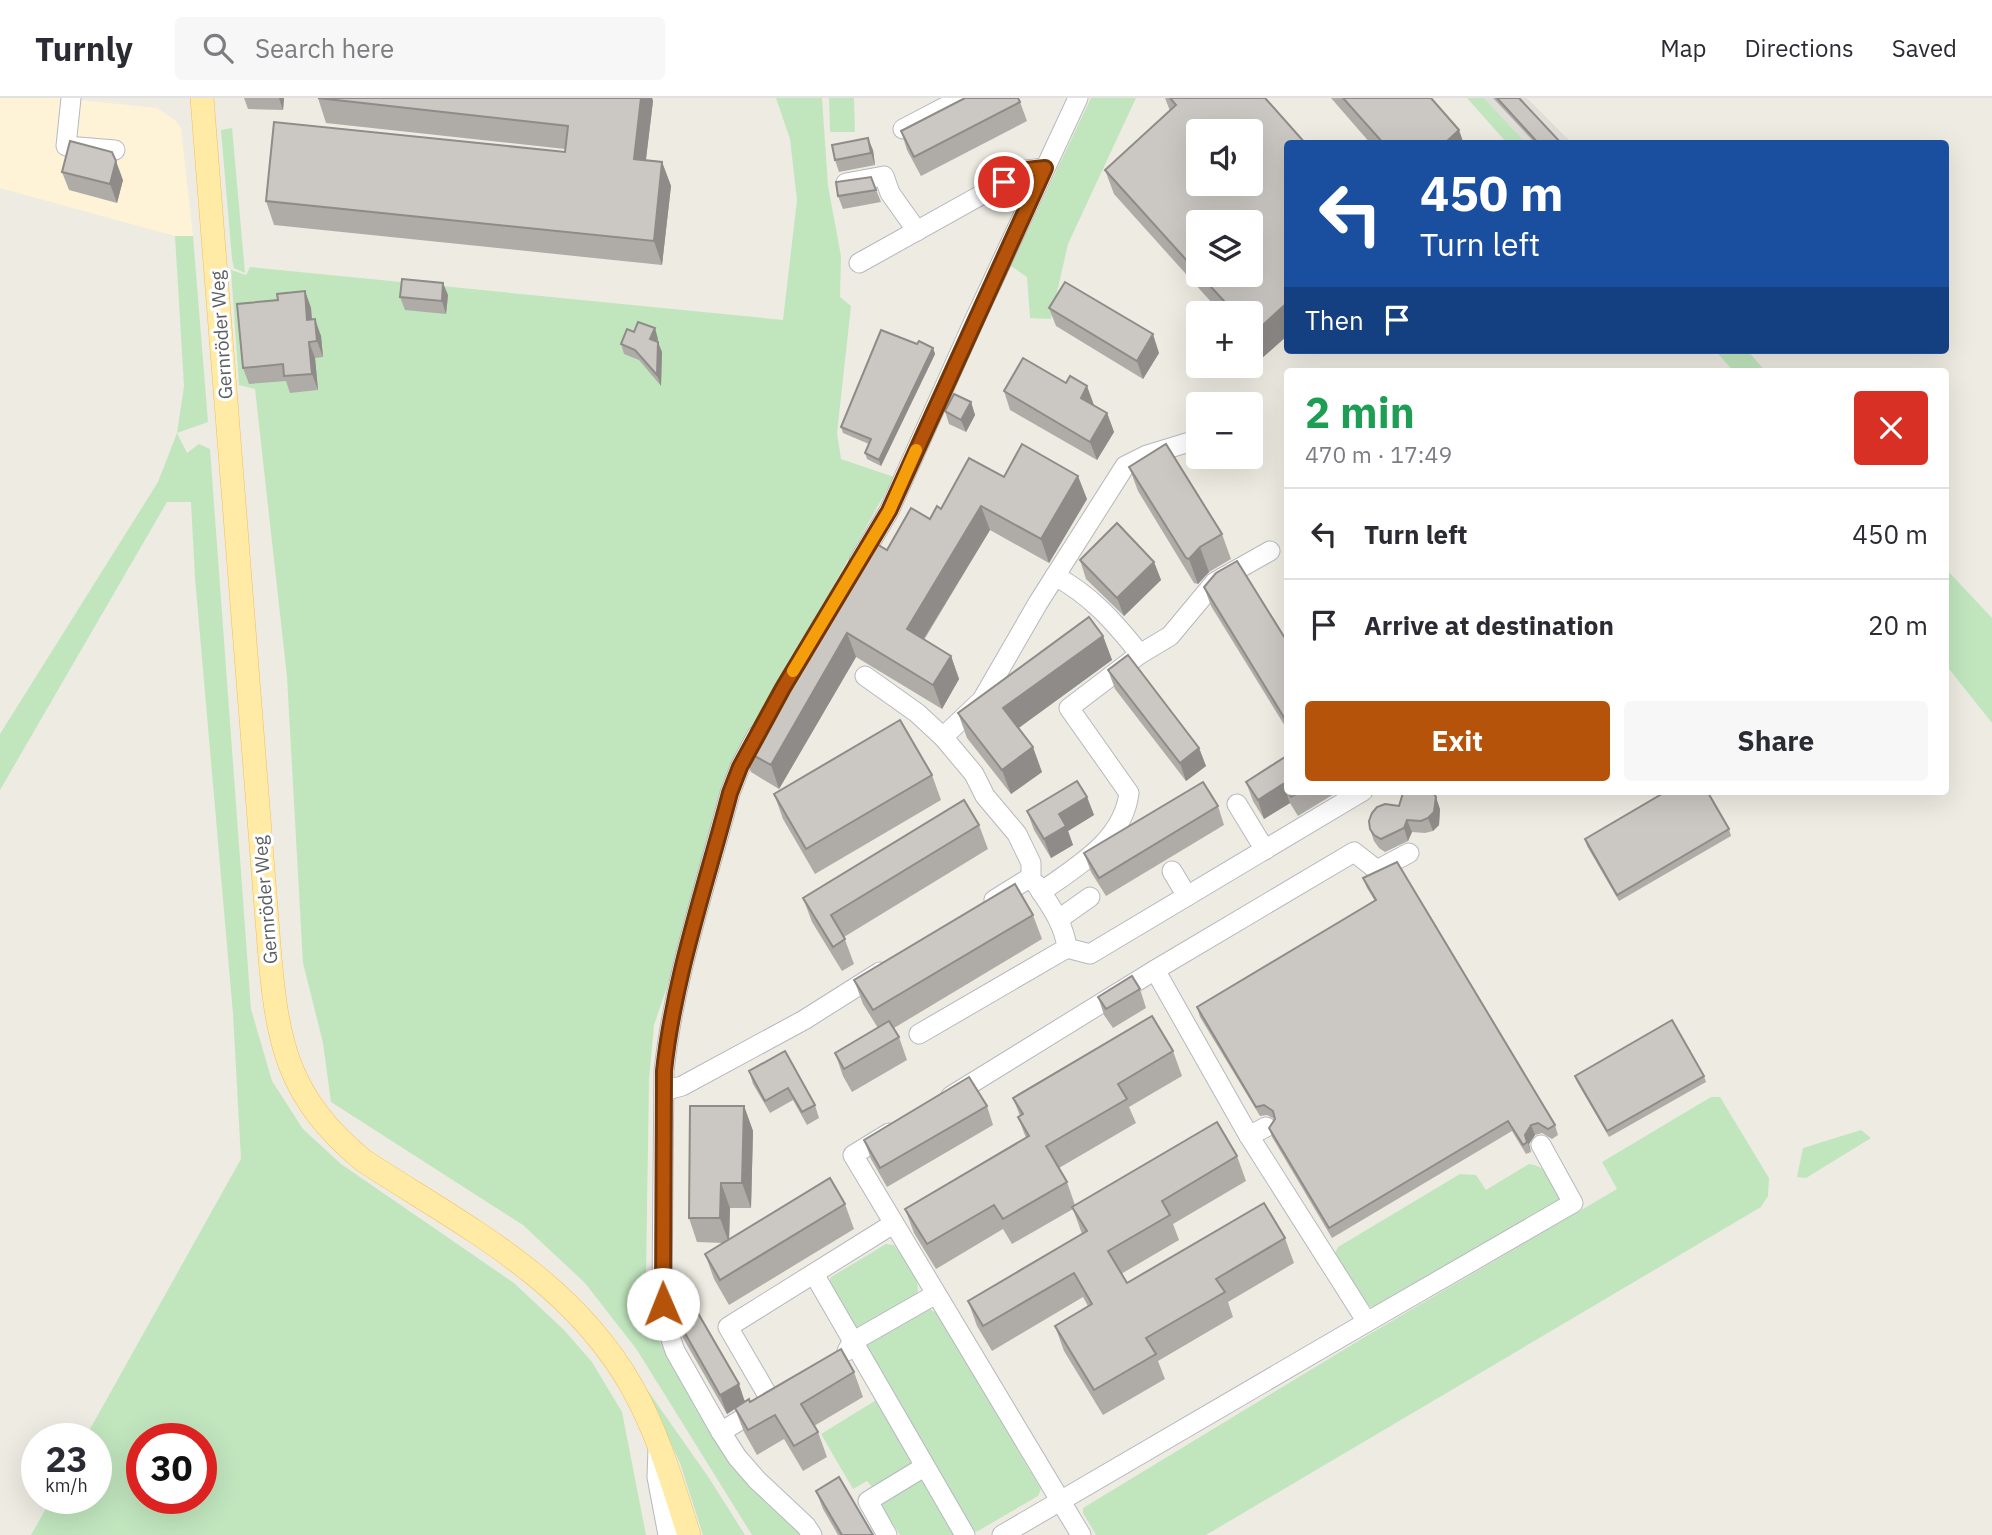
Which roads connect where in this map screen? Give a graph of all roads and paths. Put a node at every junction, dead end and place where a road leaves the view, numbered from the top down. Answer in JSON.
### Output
{"nodes":[{"id":1,"x":71,"y":98,"type":"edge"},
{"id":2,"x":202,"y":98,"type":"edge"},
{"id":3,"x":962,"y":98,"type":"edge"},
{"id":4,"x":1078,"y":98,"type":"edge"},
{"id":5,"x":902,"y":129,"type":"edge"},
{"id":6,"x":115,"y":150,"type":"dead end"},
{"id":7,"x":1045,"y":168,"type":"junction"},
{"id":8,"x":845,"y":183,"type":"edge"},
{"id":9,"x":917,"y":230,"type":"junction"},
{"id":10,"x":859,"y":263,"type":"dead end"},
{"id":11,"x":1186,"y":443,"type":"edge"},
{"id":12,"x":1270,"y":551,"type":"dead end"},
{"id":13,"x":1055,"y":576,"type":"junction"},
{"id":14,"x":847,"y":582,"type":"edge"},
{"id":15,"x":1140,"y":654,"type":"junction"},
{"id":16,"x":865,"y":676,"type":"dead end"},
{"id":17,"x":765,"y":722,"type":"edge"},
{"id":18,"x":943,"y":737,"type":"junction"},
{"id":19,"x":1356,"y":795,"type":"edge"},
{"id":20,"x":1237,"y":804,"type":"dead end"},
{"id":21,"x":1265,"y":850,"type":"junction"},
{"id":22,"x":1409,"y":853,"type":"dead end"},
{"id":23,"x":1172,"y":871,"type":"dead end"},
{"id":24,"x":1036,"y":885,"type":"junction"},
{"id":25,"x":1187,"y":896,"type":"junction"},
{"id":26,"x":1090,"y":897,"type":"dead end"},
{"id":27,"x":974,"y":913,"type":"edge"},
{"id":28,"x":1059,"y":919,"type":"junction"},
{"id":29,"x":1067,"y":948,"type":"junction"},
{"id":30,"x":895,"y":963,"type":"edge"},
{"id":31,"x":1155,"y":970,"type":"junction"},
{"id":32,"x":919,"y":1034,"type":"dead end"},
{"id":33,"x":664,"y":1091,"type":"junction"},
{"id":34,"x":934,"y":1106,"type":"edge"},
{"id":35,"x":911,"y":1120,"type":"edge"},
{"id":36,"x":1541,"y":1145,"type":"dead end"},
{"id":37,"x":892,"y":1224,"type":"junction"},
{"id":38,"x":814,"y":1274,"type":"junction"},
{"id":39,"x":936,"y":1294,"type":"junction"},
{"id":40,"x":1367,"y":1322,"type":"junction"},
{"id":41,"x":852,"y":1342,"type":"junction"},
{"id":42,"x":834,"y":1363,"type":"edge"},
{"id":43,"x":792,"y":1388,"type":"edge"},
{"id":44,"x":771,"y":1401,"type":"junction"},
{"id":45,"x":721,"y":1432,"type":"junction"},
{"id":46,"x":658,"y":1441,"type":"junction"},
{"id":47,"x":924,"y":1467,"type":"junction"},
{"id":48,"x":1060,"y":1500,"type":"junction"},
{"id":49,"x":667,"y":1535,"type":"edge"},
{"id":50,"x":689,"y":1535,"type":"edge"},
{"id":51,"x":812,"y":1535,"type":"edge"},
{"id":52,"x":887,"y":1535,"type":"edge"},
{"id":53,"x":965,"y":1535,"type":"edge"},
{"id":54,"x":1002,"y":1535,"type":"edge"},
{"id":55,"x":1081,"y":1535,"type":"edge"}],
"edges":[{"from":1,"to":6,"type":"street"},
{"from":2,"to":46,"type":"main road","name":"Gernröder Weg"},
{"from":3,"to":5,"type":"street"},
{"from":4,"to":7,"type":"street"},
{"from":7,"to":9,"type":"street"},
{"from":7,"to":14,"type":"street"},
{"from":8,"to":9,"type":"street"},
{"from":9,"to":10,"type":"street"},
{"from":11,"to":13,"type":"street"},
{"from":12,"to":15,"type":"street"},
{"from":13,"to":15,"type":"street"},
{"from":13,"to":18,"type":"street"},
{"from":15,"to":24,"type":"street"},
{"from":16,"to":18,"type":"street"},
{"from":17,"to":33,"type":"street"},
{"from":18,"to":24,"type":"street"},
{"from":19,"to":21,"type":"street"},
{"from":20,"to":21,"type":"street"},
{"from":21,"to":25,"type":"street"},
{"from":22,"to":31,"type":"street"},
{"from":23,"to":25,"type":"street"},
{"from":24,"to":27,"type":"street"},
{"from":24,"to":28,"type":"street"},
{"from":25,"to":29,"type":"street"},
{"from":26,"to":28,"type":"street"},
{"from":28,"to":29,"type":"street"},
{"from":29,"to":32,"type":"street"},
{"from":30,"to":33,"type":"street"},
{"from":31,"to":34,"type":"street"},
{"from":31,"to":40,"type":"street"},
{"from":33,"to":45,"type":"street"},
{"from":35,"to":37,"type":"street"},
{"from":36,"to":40,"type":"street"},
{"from":37,"to":38,"type":"street"},
{"from":37,"to":39,"type":"street"},
{"from":38,"to":41,"type":"street"},
{"from":38,"to":44,"type":"street"},
{"from":39,"to":41,"type":"street"},
{"from":39,"to":48,"type":"street"},
{"from":40,"to":48,"type":"street"},
{"from":41,"to":42,"type":"street"},
{"from":41,"to":47,"type":"street"},
{"from":43,"to":44,"type":"street"},
{"from":44,"to":45,"type":"street"},
{"from":45,"to":51,"type":"street"},
{"from":46,"to":49,"type":"street"},
{"from":46,"to":50,"type":"main road","name":"Gernröder Weg"},
{"from":47,"to":52,"type":"street"},
{"from":47,"to":53,"type":"street"},
{"from":48,"to":54,"type":"street"},
{"from":48,"to":55,"type":"street"}]}
